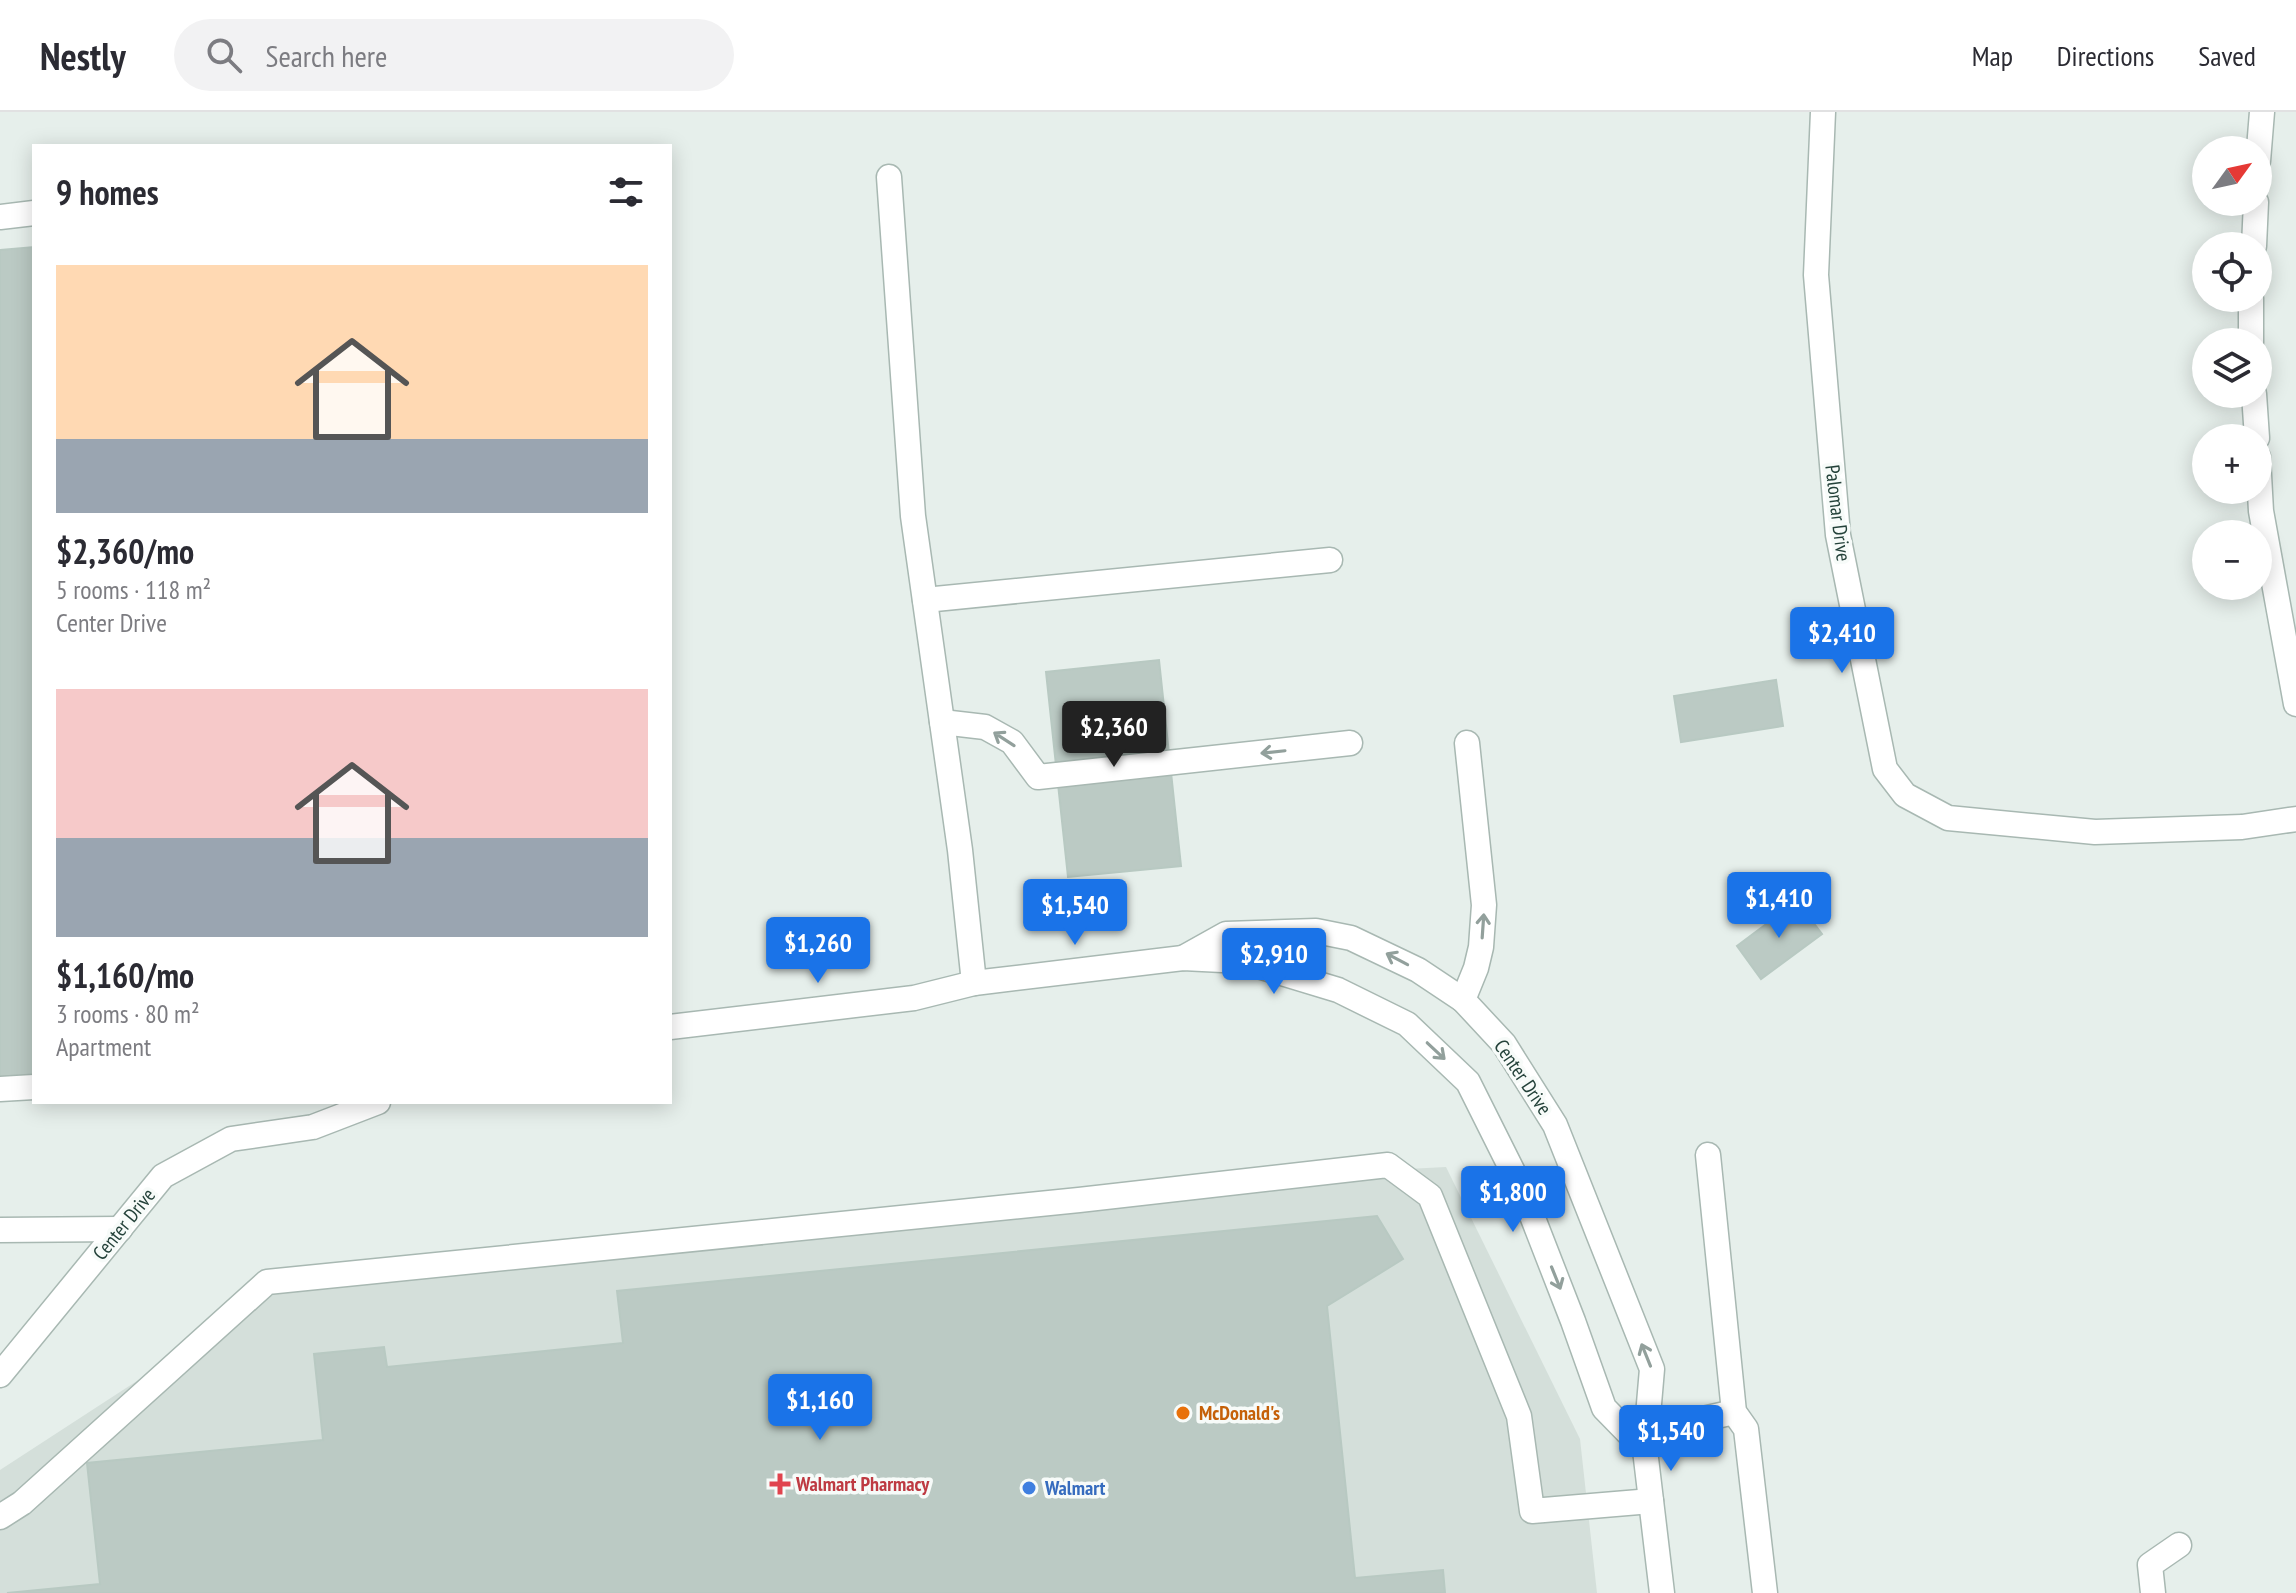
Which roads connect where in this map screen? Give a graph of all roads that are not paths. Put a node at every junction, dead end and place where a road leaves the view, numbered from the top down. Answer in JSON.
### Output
{"nodes":[{"id":1,"x":1823,"y":112,"type":"edge"},
{"id":2,"x":2262,"y":112,"type":"edge"},
{"id":3,"x":2260,"y":136,"type":"edge"},
{"id":4,"x":889,"y":177,"type":"dead end"},
{"id":5,"x":32,"y":213,"type":"edge"},
{"id":6,"x":0,"y":217,"type":"edge"},
{"id":7,"x":2261,"y":504,"type":"edge"},
{"id":8,"x":1330,"y":560,"type":"dead end"},
{"id":9,"x":925,"y":600,"type":"junction"},
{"id":10,"x":2296,"y":704,"type":"edge"},
{"id":11,"x":942,"y":722,"type":"junction"},
{"id":12,"x":1350,"y":743,"type":"dead end"},
{"id":13,"x":1467,"y":743,"type":"dead end"},
{"id":14,"x":2296,"y":819,"type":"edge"},
{"id":15,"x":1183,"y":958,"type":"junction"},
{"id":16,"x":974,"y":983,"type":"junction"},
{"id":17,"x":1463,"y":1000,"type":"junction"},
{"id":18,"x":672,"y":1027,"type":"edge"},
{"id":19,"x":32,"y":1087,"type":"edge"},
{"id":20,"x":0,"y":1089,"type":"edge"},
{"id":21,"x":373,"y":1104,"type":"edge"},
{"id":22,"x":1708,"y":1155,"type":"dead end"},
{"id":23,"x":120,"y":1229,"type":"junction"},
{"id":24,"x":0,"y":1230,"type":"edge"},
{"id":25,"x":0,"y":1375,"type":"edge"},
{"id":26,"x":1734,"y":1412,"type":"junction"},
{"id":27,"x":1646,"y":1441,"type":"junction"},
{"id":28,"x":1651,"y":1501,"type":"junction"},
{"id":29,"x":0,"y":1517,"type":"edge"},
{"id":30,"x":2179,"y":1545,"type":"dead end"},
{"id":31,"x":1662,"y":1593,"type":"edge"},
{"id":32,"x":1765,"y":1593,"type":"edge"},
{"id":33,"x":2153,"y":1593,"type":"edge"}],
"edges":[{"from":1,"to":14,"type":"street","name":"Palomar Drive"},
{"from":2,"to":3,"type":"street"},
{"from":4,"to":9,"type":"street"},
{"from":5,"to":6,"type":"street"},
{"from":7,"to":10,"type":"street"},
{"from":8,"to":9,"type":"street"},
{"from":9,"to":11,"type":"street"},
{"from":12,"to":11,"type":"street","one_way":true},
{"from":11,"to":16,"type":"street"},
{"from":17,"to":13,"type":"street","one_way":true},
{"from":15,"to":16,"type":"street","name":"Center Drive"},
{"from":17,"to":15,"type":"street","name":"Center Drive","one_way":true},
{"from":15,"to":27,"type":"street","name":"Center Drive","one_way":true},
{"from":16,"to":18,"type":"street","name":"Center Drive"},
{"from":27,"to":17,"type":"street","name":"Center Drive","one_way":true},
{"from":19,"to":20,"type":"street"},
{"from":21,"to":23,"type":"street","name":"Center Drive"},
{"from":22,"to":26,"type":"street"},
{"from":23,"to":24,"type":"street"},
{"from":23,"to":25,"type":"street","name":"Center Drive"},
{"from":26,"to":27,"type":"street"},
{"from":26,"to":32,"type":"street"},
{"from":27,"to":28,"type":"street","name":"Center Drive"},
{"from":28,"to":29,"type":"street"},
{"from":28,"to":31,"type":"street","name":"Center Drive"},
{"from":30,"to":33,"type":"street"}]}
